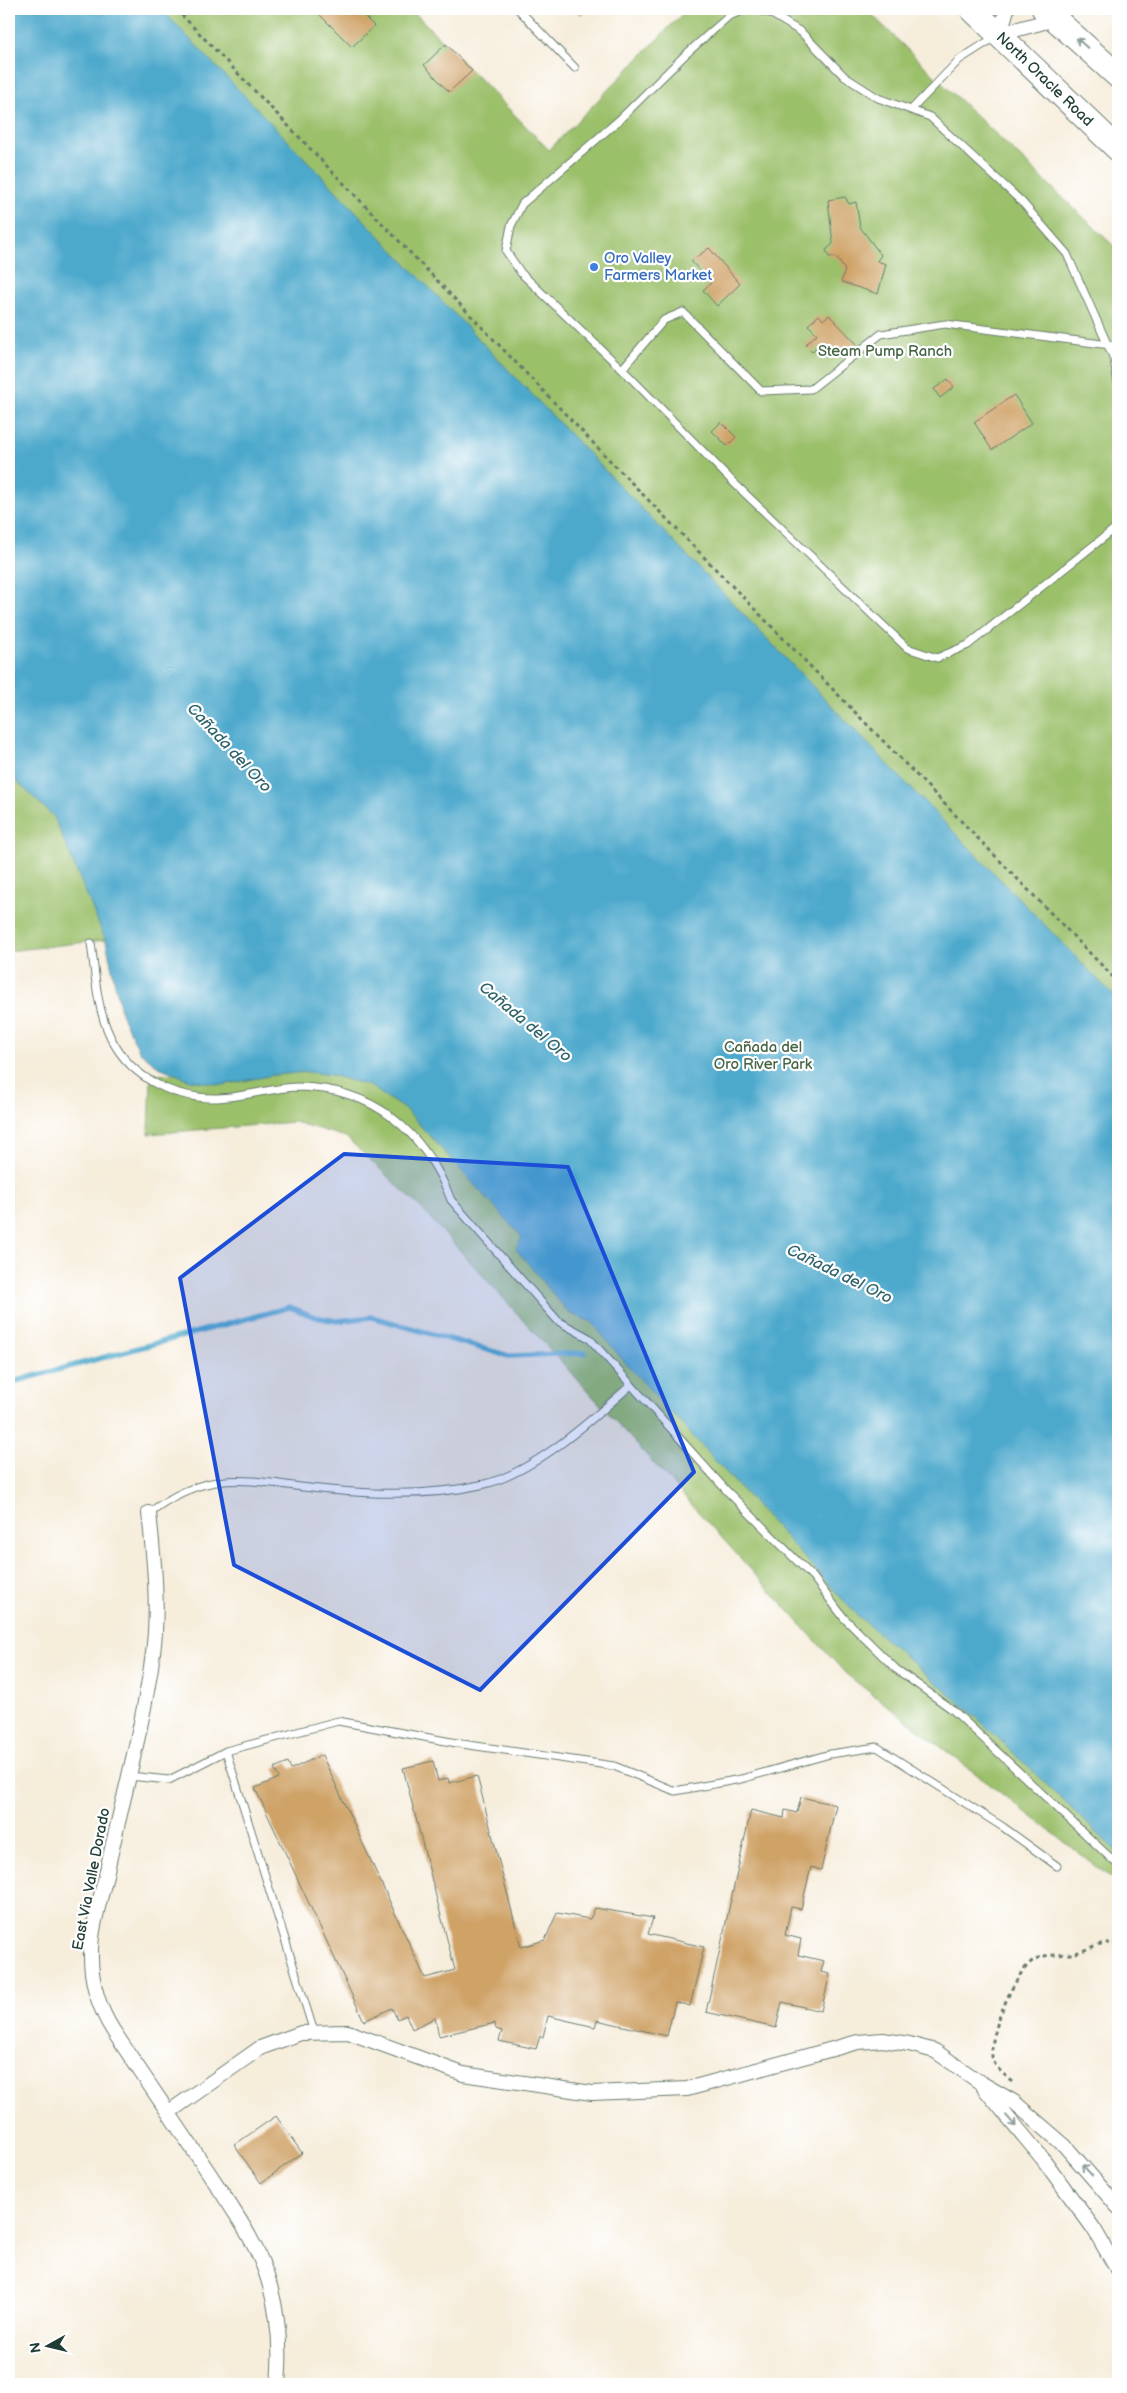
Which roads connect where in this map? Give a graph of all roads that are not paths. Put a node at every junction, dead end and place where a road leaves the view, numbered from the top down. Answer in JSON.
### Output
{"nodes":[{"id":1,"x":518,"y":9,"type":"edge"},
{"id":2,"x":747,"y":9,"type":"edge"},
{"id":3,"x":752,"y":9,"type":"edge"},
{"id":4,"x":972,"y":9,"type":"edge"},
{"id":5,"x":1007,"y":9,"type":"edge"},
{"id":6,"x":1055,"y":12,"type":"edge"},
{"id":7,"x":1000,"y":34,"type":"junction"},
{"id":8,"x":575,"y":68,"type":"dead end"},
{"id":9,"x":1118,"y":76,"type":"edge"},
{"id":10,"x":912,"y":109,"type":"junction"},
{"id":11,"x":1118,"y":149,"type":"edge"},
{"id":12,"x":1108,"y":346,"type":"junction"},
{"id":13,"x":1118,"y":346,"type":"edge"},
{"id":14,"x":622,"y":368,"type":"junction"},
{"id":15,"x":1118,"y":384,"type":"edge"},
{"id":16,"x":1118,"y":526,"type":"edge"},
{"id":17,"x":91,"y":943,"type":"dead end"},
{"id":18,"x":631,"y":1385,"type":"junction"},
{"id":19,"x":149,"y":1513,"type":"joint"},
{"id":20,"x":226,"y":1751,"type":"junction"},
{"id":21,"x":129,"y":1776,"type":"junction"},
{"id":22,"x":1118,"y":1865,"type":"edge"},
{"id":23,"x":1056,"y":1866,"type":"dead end"},
{"id":24,"x":314,"y":2032,"type":"junction"},
{"id":25,"x":980,"y":2083,"type":"junction"},
{"id":26,"x":169,"y":2112,"type":"junction"},
{"id":27,"x":1118,"y":2207,"type":"edge"},
{"id":28,"x":1118,"y":2271,"type":"edge"},
{"id":29,"x":278,"y":2384,"type":"edge"}],
"edges":[{"from":1,"to":8,"type":"lane"},
{"from":2,"to":14,"type":"lane"},
{"from":3,"to":10,"type":"lane"},
{"from":4,"to":7,"type":"highway","name":"North Oracle Road"},
{"from":5,"to":7,"type":"street"},
{"from":6,"to":7,"type":"street"},
{"from":9,"to":6,"type":"highway","one_way":true},
{"from":7,"to":10,"type":"lane"},
{"from":7,"to":11,"type":"highway","name":"North Oracle Road"},
{"from":10,"to":12,"type":"lane"},
{"from":12,"to":13,"type":"lane"},
{"from":12,"to":14,"type":"lane"},
{"from":12,"to":15,"type":"lane"},
{"from":14,"to":16,"type":"lane"},
{"from":17,"to":18,"type":"lane"},
{"from":18,"to":19,"type":"lane"},
{"from":18,"to":22,"type":"lane"},
{"from":19,"to":21,"type":"street","name":"East Via Valle Dorado"},
{"from":20,"to":21,"type":"lane"},
{"from":20,"to":23,"type":"lane"},
{"from":20,"to":24,"type":"lane"},
{"from":21,"to":26,"type":"street","name":"East Via Valle Dorado"},
{"from":24,"to":25,"type":"street"},
{"from":24,"to":26,"type":"street"},
{"from":27,"to":25,"type":"street","one_way":true},
{"from":25,"to":28,"type":"street","one_way":true},
{"from":26,"to":29,"type":"street","name":"East Via Valle Dorado"}]}
